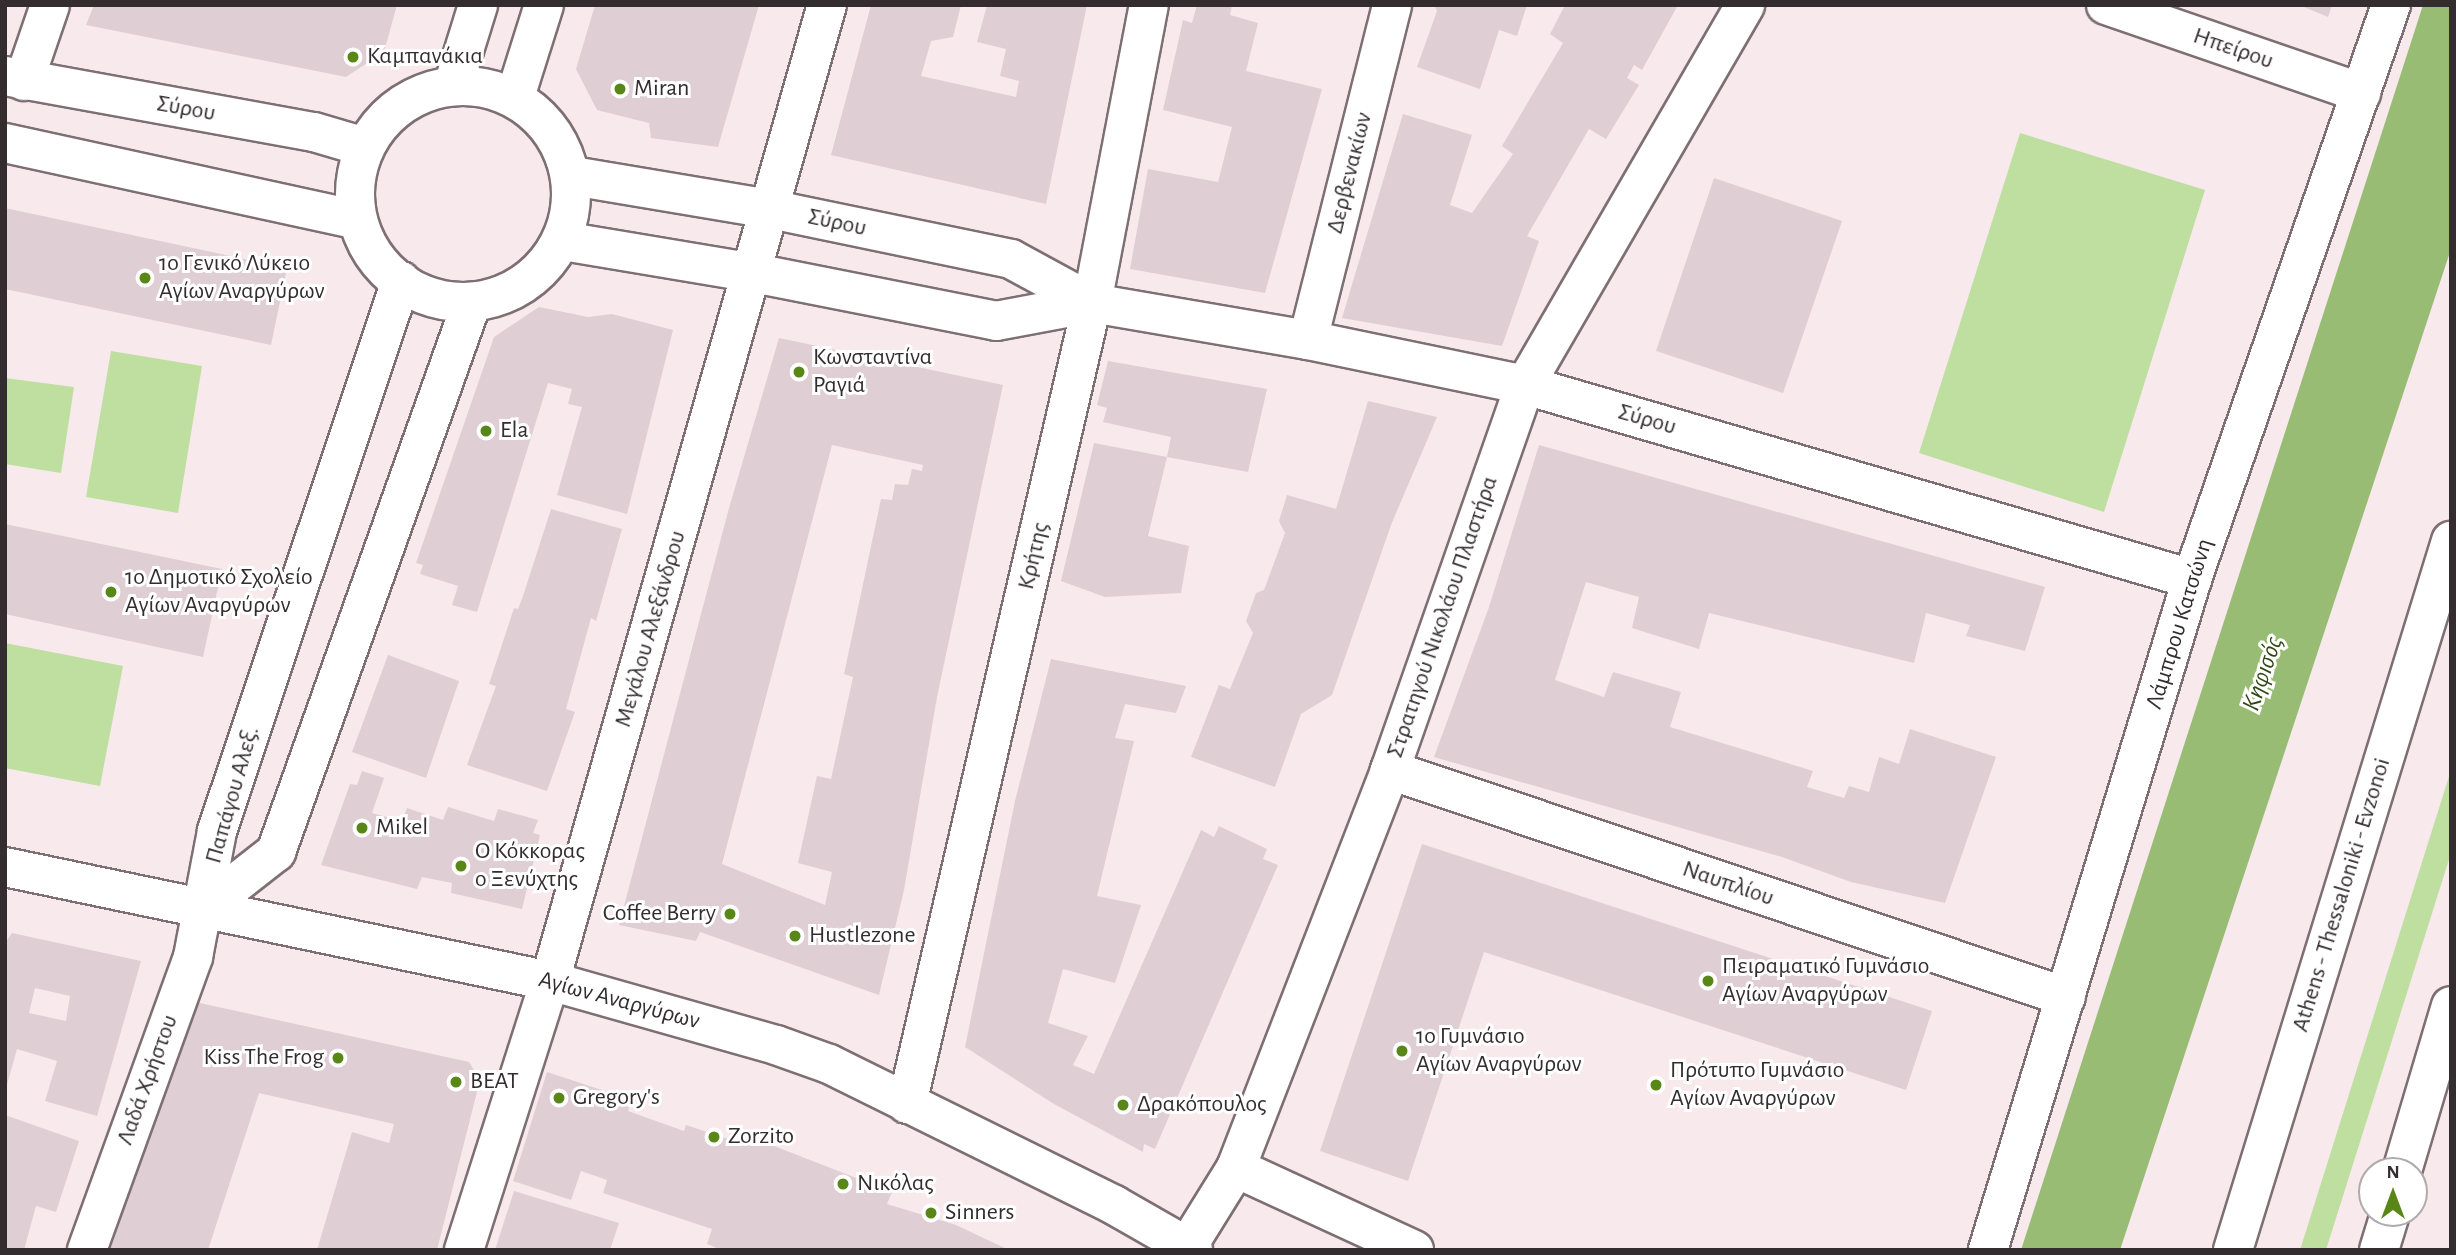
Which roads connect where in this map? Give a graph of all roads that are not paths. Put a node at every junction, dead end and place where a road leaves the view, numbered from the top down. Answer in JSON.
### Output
{"nodes":[{"id":1,"x":50,"y":5,"type":"edge"},
{"id":2,"x":478,"y":5,"type":"edge"},
{"id":3,"x":544,"y":5,"type":"edge"},
{"id":4,"x":827,"y":5,"type":"edge"},
{"id":5,"x":1149,"y":5,"type":"edge"},
{"id":6,"x":1392,"y":5,"type":"edge"},
{"id":7,"x":1745,"y":5,"type":"edge"},
{"id":8,"x":2106,"y":5,"type":"edge"},
{"id":9,"x":2391,"y":5,"type":"edge"},
{"id":10,"x":15,"y":79,"type":"edge"},
{"id":11,"x":453,"y":86,"type":"junction"},
{"id":12,"x":2361,"y":93,"type":"junction"},
{"id":13,"x":515,"y":97,"type":"junction"},
{"id":14,"x":5,"y":143,"type":"edge"},
{"id":15,"x":365,"y":147,"type":"junction"},
{"id":16,"x":572,"y":176,"type":"junction"},
{"id":17,"x":770,"y":209,"type":"junction"},
{"id":18,"x":357,"y":220,"type":"junction"},
{"id":19,"x":563,"y":241,"type":"junction"},
{"id":20,"x":754,"y":273,"type":"junction"},
{"id":21,"x":401,"y":281,"type":"junction"},
{"id":22,"x":472,"y":302,"type":"junction"},
{"id":23,"x":1092,"y":303,"type":"junction"},
{"id":24,"x":1308,"y":340,"type":"junction"},
{"id":25,"x":1525,"y":385,"type":"junction"},
{"id":26,"x":2451,"y":541,"type":"edge"},
{"id":27,"x":2192,"y":579,"type":"junction"},
{"id":28,"x":1390,"y":770,"type":"junction"},
{"id":29,"x":5,"y":867,"type":"edge"},
{"id":30,"x":204,"y":909,"type":"junction"},
{"id":31,"x":550,"y":981,"type":"junction"},
{"id":32,"x":2066,"y":997,"type":"junction"},
{"id":33,"x":2451,"y":1006,"type":"edge"},
{"id":34,"x":907,"y":1104,"type":"junction"},
{"id":35,"x":2406,"y":1157,"type":"edge"},
{"id":36,"x":1236,"y":1168,"type":"junction"},
{"id":37,"x":2386,"y":1227,"type":"edge"},
{"id":38,"x":1188,"y":1249,"type":"edge"},
{"id":39,"x":87,"y":1250,"type":"edge"},
{"id":40,"x":464,"y":1250,"type":"edge"},
{"id":41,"x":1414,"y":1250,"type":"edge"},
{"id":42,"x":1988,"y":1250,"type":"edge"},
{"id":43,"x":2233,"y":1250,"type":"edge"},
{"id":44,"x":2379,"y":1250,"type":"edge"}],
"edges":[{"from":1,"to":10,"type":"main road"},
{"from":2,"to":11,"type":"main road"},
{"from":3,"to":13,"type":"main road"},
{"from":4,"to":17,"type":"main road","name":"Μεγάλου Αλεξάνδρου"},
{"from":5,"to":23,"type":"main road","name":"Κρήτης"},
{"from":6,"to":24,"type":"main road","name":"Δερβενακίων"},
{"from":7,"to":25,"type":"main road","name":"Στρατηγού Νικολάου Πλαστήρα"},
{"from":8,"to":12,"type":"main road","name":"Ηπείρου"},
{"from":9,"to":12,"type":"main road","name":"Λάμπρου Κατσώνη"},
{"from":10,"to":15,"type":"main road","name":"Σύρου"},
{"from":11,"to":13,"type":"main road"},
{"from":11,"to":15,"type":"main road"},
{"from":12,"to":27,"type":"main road","name":"Λάμπρου Κατσώνη"},
{"from":13,"to":16,"type":"main road"},
{"from":14,"to":18,"type":"main road"},
{"from":15,"to":18,"type":"main road"},
{"from":16,"to":17,"type":"main road","name":"Σύρου"},
{"from":16,"to":19,"type":"main road"},
{"from":17,"to":20,"type":"main road","name":"Μεγάλου Αλεξάνδρου"},
{"from":17,"to":23,"type":"main road","name":"Σύρου"},
{"from":18,"to":21,"type":"main road"},
{"from":19,"to":20,"type":"main road","name":"Σύρου"},
{"from":19,"to":22,"type":"main road"},
{"from":20,"to":23,"type":"main road","name":"Σύρου"},
{"from":20,"to":31,"type":"main road","name":"Μεγάλου Αλεξάνδρου"},
{"from":21,"to":22,"type":"main road"},
{"from":21,"to":30,"type":"main road","name":"Παπάγου Αλεξ."},
{"from":22,"to":30,"type":"main road","name":"Παπάγου Αλεξ."},
{"from":23,"to":24,"type":"main road","name":"Σύρου"},
{"from":23,"to":34,"type":"main road","name":"Κρήτης"},
{"from":24,"to":25,"type":"main road","name":"Σύρου"},
{"from":25,"to":27,"type":"main road","name":"Σύρου"},
{"from":25,"to":28,"type":"main road","name":"Στρατηγού Νικολάου Πλαστήρα"},
{"from":26,"to":43,"type":"main road","name":"Athens - Thessaloniki - Evzonoi"},
{"from":27,"to":32,"type":"main road","name":"Λάμπρου Κατσώνη"},
{"from":28,"to":32,"type":"main road","name":"Ναυπλίου"},
{"from":28,"to":36,"type":"main road","name":"Στρατηγού Νικολάου Πλαστήρα"},
{"from":29,"to":30,"type":"main road","name":"Αγίων Αναργύρων"},
{"from":30,"to":31,"type":"main road","name":"Αγίων Αναργύρων"},
{"from":30,"to":39,"type":"main road","name":"Λαδά Χρήστου"},
{"from":31,"to":34,"type":"main road","name":"Αγίων Αναργύρων"},
{"from":31,"to":40,"type":"main road","name":"Μεγάλου Αλεξάνδρου"},
{"from":32,"to":42,"type":"main road","name":"Λάμπρου Κατσώνη"},
{"from":33,"to":35,"type":"main road"},
{"from":34,"to":38,"type":"main road","name":"Αγίων Αναργύρων"},
{"from":36,"to":38,"type":"main road","name":"Στρατηγού Νικολάου Πλαστήρα"},
{"from":36,"to":41,"type":"main road"},
{"from":37,"to":44,"type":"main road"}]}
